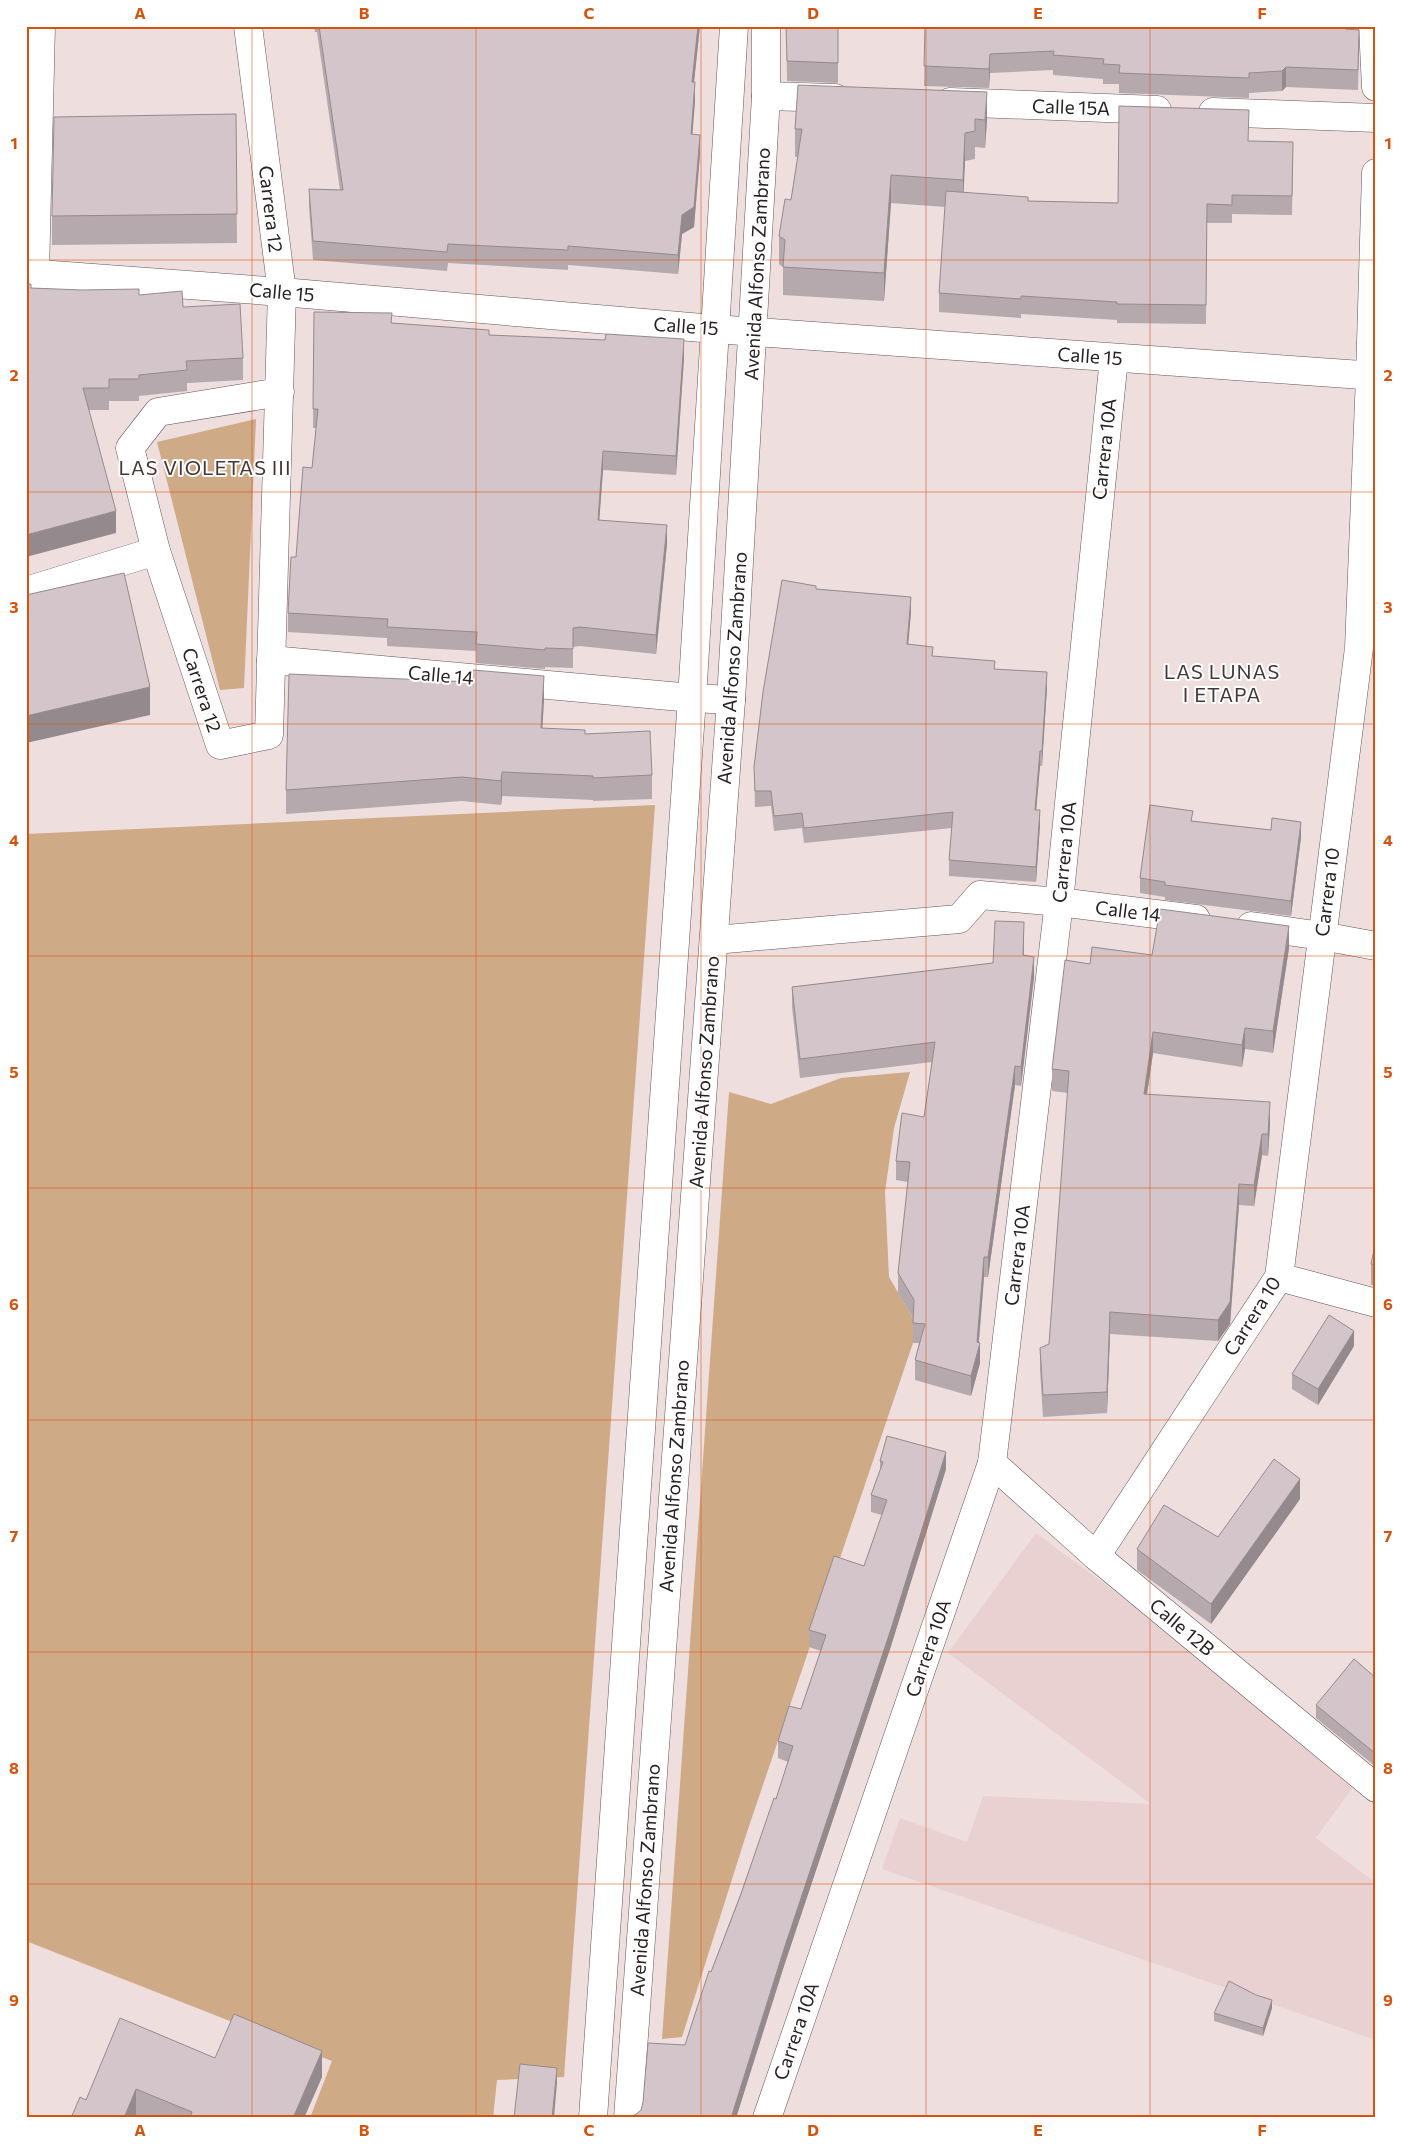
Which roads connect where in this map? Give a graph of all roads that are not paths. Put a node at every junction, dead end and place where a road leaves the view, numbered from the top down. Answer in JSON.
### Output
{"nodes":[{"id":1,"x":41,"y":26,"type":"edge"},
{"id":2,"x":248,"y":26,"type":"edge"},
{"id":3,"x":734,"y":26,"type":"edge"},
{"id":4,"x":766,"y":26,"type":"edge"},
{"id":5,"x":1373,"y":26,"type":"edge"},
{"id":6,"x":1376,"y":87,"type":"edge"},
{"id":7,"x":766,"y":96,"type":"junction"},
{"id":8,"x":856,"y":99,"type":"edge"},
{"id":9,"x":926,"y":101,"type":"edge"},
{"id":10,"x":1376,"y":118,"type":"edge"},
{"id":11,"x":1376,"y":173,"type":"edge"},
{"id":12,"x":31,"y":274,"type":"edge"},
{"id":13,"x":282,"y":292,"type":"junction"},
{"id":14,"x":714,"y":329,"type":"junction"},
{"id":15,"x":753,"y":331,"type":"junction"},
{"id":16,"x":1114,"y":358,"type":"junction"},
{"id":17,"x":1373,"y":376,"type":"edge"},
{"id":18,"x":280,"y":392,"type":"junction"},
{"id":19,"x":156,"y":551,"type":"junction"},
{"id":20,"x":26,"y":591,"type":"edge"},
{"id":21,"x":1367,"y":649,"type":"edge"},
{"id":22,"x":271,"y":660,"type":"junction"},
{"id":23,"x":692,"y":698,"type":"junction"},
{"id":24,"x":731,"y":700,"type":"junction"},
{"id":25,"x":1059,"y":902,"type":"junction"},
{"id":26,"x":1322,"y":936,"type":"junction"},
{"id":27,"x":714,"y":940,"type":"junction"},
{"id":28,"x":1376,"y":946,"type":"edge"},
{"id":29,"x":1279,"y":1277,"type":"junction"},
{"id":30,"x":1376,"y":1303,"type":"edge"},
{"id":31,"x":992,"y":1463,"type":"junction"},
{"id":32,"x":1096,"y":1556,"type":"junction"},
{"id":33,"x":1376,"y":1788,"type":"edge"},
{"id":34,"x":594,"y":2118,"type":"edge"},
{"id":35,"x":628,"y":2118,"type":"edge"},
{"id":36,"x":766,"y":2118,"type":"edge"}],
"edges":[{"from":1,"to":12,"type":"street"},
{"from":2,"to":13,"type":"street","name":"Carrera 12"},
{"from":3,"to":14,"type":"street","name":"Avenida Alfonso Zambrano"},
{"from":4,"to":7,"type":"street","name":"Avenida Alfonso Zambrano"},
{"from":5,"to":6,"type":"street"},
{"from":7,"to":8,"type":"street"},
{"from":7,"to":15,"type":"street","name":"Avenida Alfonso Zambrano"},
{"from":9,"to":10,"type":"street","name":"Calle 15A"},
{"from":11,"to":17,"type":"street","name":"Carrera 10"},
{"from":12,"to":13,"type":"street","name":"Calle 15"},
{"from":13,"to":14,"type":"street","name":"Calle 15"},
{"from":13,"to":18,"type":"street","name":"Carrera 12"},
{"from":14,"to":15,"type":"street","name":"Calle 15"},
{"from":14,"to":23,"type":"street","name":"Avenida Alfonso Zambrano"},
{"from":15,"to":16,"type":"street","name":"Calle 15"},
{"from":15,"to":24,"type":"street","name":"Avenida Alfonso Zambrano"},
{"from":16,"to":17,"type":"street","name":"Calle 15"},
{"from":16,"to":25,"type":"street","name":"Carrera 10A"},
{"from":17,"to":21,"type":"street","name":"Carrera 10"},
{"from":18,"to":19,"type":"street","name":"Carrera 12"},
{"from":18,"to":22,"type":"street","name":"Carrera 12"},
{"from":19,"to":20,"type":"street"},
{"from":19,"to":22,"type":"street","name":"Carrera 12"},
{"from":21,"to":26,"type":"street","name":"Carrera 10"},
{"from":22,"to":23,"type":"street","name":"Calle 14"},
{"from":23,"to":24,"type":"street","name":"Calle 14"},
{"from":23,"to":34,"type":"street","name":"Avenida Alfonso Zambrano"},
{"from":24,"to":27,"type":"street","name":"Avenida Alfonso Zambrano"},
{"from":25,"to":26,"type":"street","name":"Calle 14"},
{"from":25,"to":27,"type":"street","name":"Calle 14"},
{"from":25,"to":31,"type":"street","name":"Carrera 10A"},
{"from":26,"to":28,"type":"street","name":"Calle 14"},
{"from":26,"to":29,"type":"street","name":"Carrera 10"},
{"from":27,"to":35,"type":"street","name":"Avenida Alfonso Zambrano"},
{"from":29,"to":30,"type":"street"},
{"from":29,"to":32,"type":"street","name":"Carrera 10"},
{"from":31,"to":32,"type":"street","name":"Calle 12B"},
{"from":31,"to":36,"type":"street","name":"Carrera 10A"},
{"from":32,"to":33,"type":"street","name":"Calle 12B"}]}
